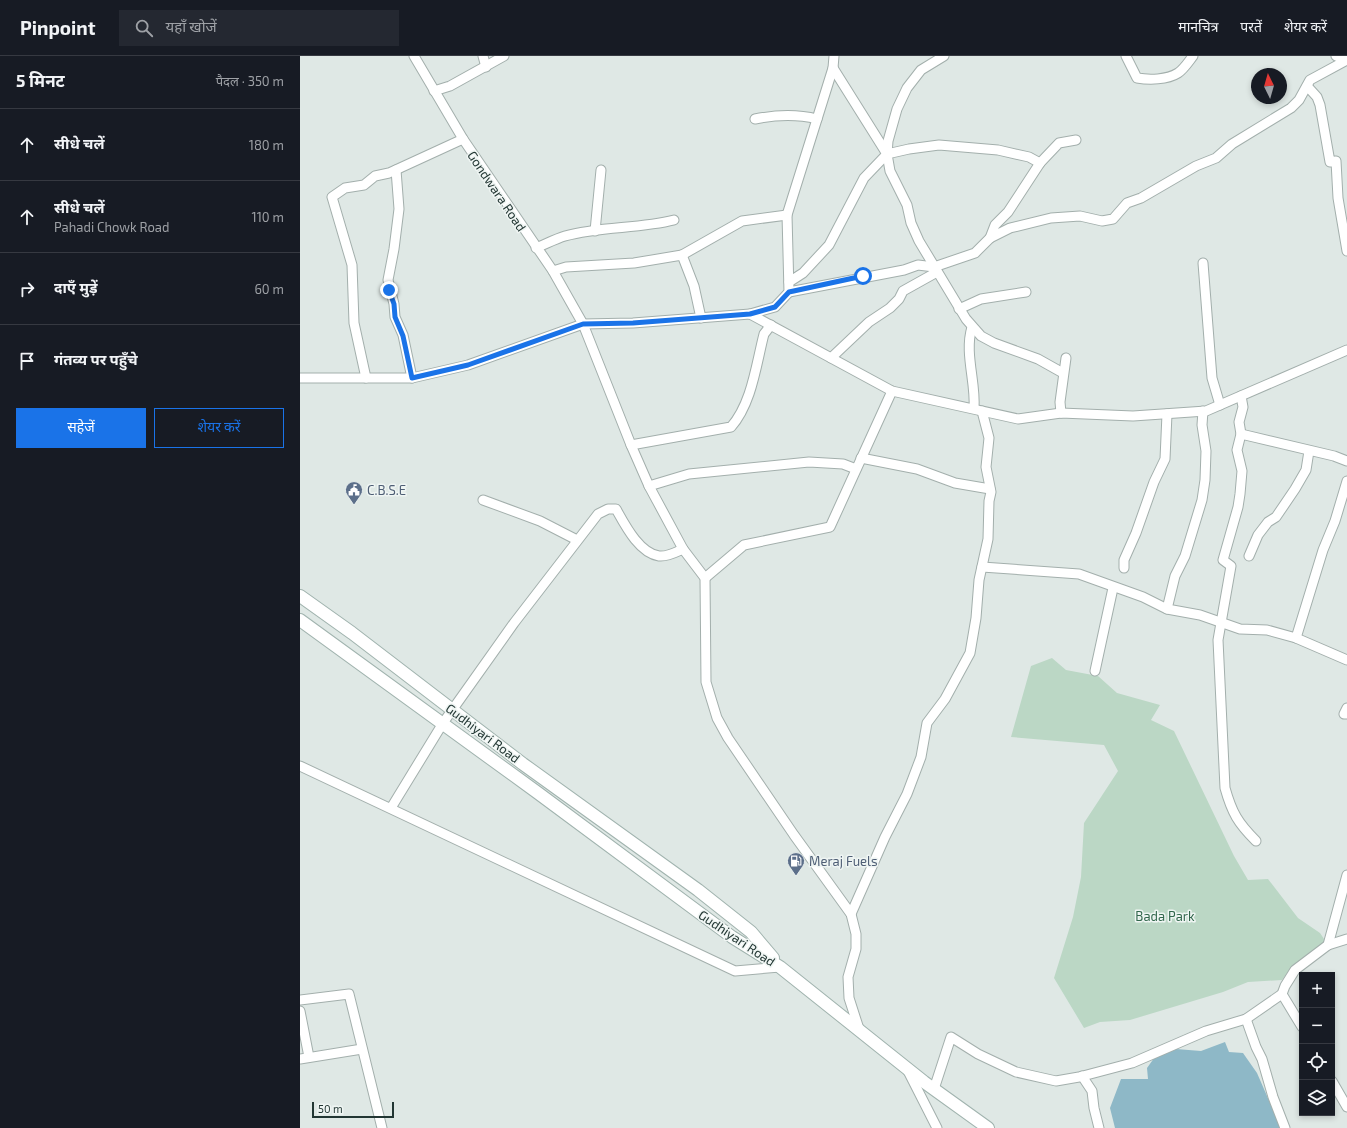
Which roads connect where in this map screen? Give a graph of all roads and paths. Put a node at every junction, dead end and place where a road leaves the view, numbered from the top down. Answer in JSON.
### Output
{"nodes":[{"id":1,"x":414,"y":56,"type":"edge"},
{"id":2,"x":483,"y":56,"type":"edge"},
{"id":3,"x":504,"y":56,"type":"edge"},
{"id":4,"x":834,"y":56,"type":"edge"},
{"id":5,"x":944,"y":56,"type":"edge"},
{"id":6,"x":1126,"y":56,"type":"edge"},
{"id":7,"x":1193,"y":56,"type":"edge"},
{"id":8,"x":1336,"y":56,"type":"edge"},
{"id":9,"x":1346,"y":60,"type":"edge"},
{"id":10,"x":486,"y":68,"type":"junction"},
{"id":11,"x":833,"y":68,"type":"junction"},
{"id":12,"x":1307,"y":86,"type":"junction"},
{"id":13,"x":434,"y":91,"type":"junction"},
{"id":14,"x":755,"y":118,"type":"dead end"},
{"id":15,"x":817,"y":119,"type":"junction"},
{"id":16,"x":463,"y":139,"type":"junction"},
{"id":17,"x":1076,"y":140,"type":"dead end"},
{"id":18,"x":887,"y":154,"type":"junction"},
{"id":19,"x":1040,"y":163,"type":"junction"},
{"id":20,"x":396,"y":170,"type":"junction"},
{"id":21,"x":601,"y":170,"type":"dead end"},
{"id":22,"x":787,"y":215,"type":"junction"},
{"id":23,"x":674,"y":220,"type":"dead end"},
{"id":24,"x":595,"y":231,"type":"junction"},
{"id":25,"x":990,"y":238,"type":"junction"},
{"id":26,"x":536,"y":248,"type":"junction"},
{"id":27,"x":1347,"y":251,"type":"edge"},
{"id":28,"x":682,"y":255,"type":"junction"},
{"id":29,"x":1203,"y":263,"type":"dead end"},
{"id":30,"x":936,"y":269,"type":"junction"},
{"id":31,"x":553,"y":271,"type":"junction"},
{"id":32,"x":789,"y":287,"type":"junction"},
{"id":33,"x":1026,"y":292,"type":"dead end"},
{"id":34,"x":959,"y":309,"type":"junction"},
{"id":35,"x":750,"y":314,"type":"junction"},
{"id":36,"x":701,"y":318,"type":"junction"},
{"id":37,"x":583,"y":324,"type":"junction"},
{"id":38,"x":771,"y":325,"type":"junction"},
{"id":39,"x":972,"y":327,"type":"junction"},
{"id":40,"x":1347,"y":350,"type":"edge"},
{"id":41,"x":831,"y":358,"type":"junction"},
{"id":42,"x":1066,"y":358,"type":"dead end"},
{"id":43,"x":1063,"y":373,"type":"junction"},
{"id":44,"x":300,"y":378,"type":"edge"},
{"id":45,"x":366,"y":378,"type":"junction"},
{"id":46,"x":412,"y":378,"type":"junction"},
{"id":47,"x":892,"y":390,"type":"junction"},
{"id":48,"x":1241,"y":396,"type":"junction"},
{"id":49,"x":1220,"y":405,"type":"junction"},
{"id":50,"x":978,"y":410,"type":"junction"},
{"id":51,"x":1203,"y":412,"type":"junction"},
{"id":52,"x":1061,"y":413,"type":"junction"},
{"id":53,"x":1167,"y":414,"type":"junction"},
{"id":54,"x":1241,"y":434,"type":"junction"},
{"id":55,"x":631,"y":445,"type":"junction"},
{"id":56,"x":1309,"y":451,"type":"junction"},
{"id":57,"x":861,"y":458,"type":"junction"},
{"id":58,"x":1347,"y":461,"type":"edge"},
{"id":59,"x":856,"y":470,"type":"junction"},
{"id":60,"x":1347,"y":481,"type":"edge"},
{"id":61,"x":649,"y":486,"type":"junction"},
{"id":62,"x":990,"y":489,"type":"junction"},
{"id":63,"x":483,"y":500,"type":"dead end"},
{"id":64,"x":577,"y":540,"type":"junction"},
{"id":65,"x":683,"y":549,"type":"junction"},
{"id":66,"x":1249,"y":556,"type":"dead end"},
{"id":67,"x":982,"y":567,"type":"junction"},
{"id":68,"x":1124,"y":568,"type":"dead end"},
{"id":69,"x":705,"y":578,"type":"junction"},
{"id":70,"x":1113,"y":588,"type":"junction"},
{"id":71,"x":300,"y":596,"type":"edge"},
{"id":72,"x":1167,"y":609,"type":"junction"},
{"id":73,"x":300,"y":620,"type":"edge"},
{"id":74,"x":1221,"y":623,"type":"junction"},
{"id":75,"x":1296,"y":638,"type":"junction"},
{"id":76,"x":1347,"y":660,"type":"edge"},
{"id":77,"x":1095,"y":671,"type":"dead end"},
{"id":78,"x":1347,"y":708,"type":"edge"},
{"id":79,"x":452,"y":710,"type":"junction"},
{"id":80,"x":1347,"y":714,"type":"edge"},
{"id":81,"x":443,"y":723,"type":"junction"},
{"id":82,"x":300,"y":766,"type":"edge"},
{"id":83,"x":391,"y":808,"type":"junction"},
{"id":84,"x":1256,"y":841,"type":"dead end"},
{"id":85,"x":1347,"y":875,"type":"edge"},
{"id":86,"x":851,"y":914,"type":"junction"},
{"id":87,"x":1347,"y":939,"type":"edge"},
{"id":88,"x":1328,"y":945,"type":"junction"},
{"id":89,"x":780,"y":967,"type":"junction"},
{"id":90,"x":1282,"y":994,"type":"junction"},
{"id":91,"x":300,"y":1000,"type":"edge"},
{"id":92,"x":300,"y":1011,"type":"edge"},
{"id":93,"x":1246,"y":1020,"type":"junction"},
{"id":94,"x":1299,"y":1022,"type":"edge"},
{"id":95,"x":859,"y":1029,"type":"junction"},
{"id":96,"x":362,"y":1049,"type":"junction"},
{"id":97,"x":304,"y":1058,"type":"edge"},
{"id":98,"x":906,"y":1068,"type":"junction"},
{"id":99,"x":1082,"y":1076,"type":"junction"},
{"id":100,"x":1335,"y":1086,"type":"edge"},
{"id":101,"x":934,"y":1089,"type":"junction"},
{"id":102,"x":1347,"y":1107,"type":"edge"},
{"id":103,"x":382,"y":1128,"type":"edge"},
{"id":104,"x":937,"y":1128,"type":"edge"},
{"id":105,"x":988,"y":1128,"type":"edge"},
{"id":106,"x":1099,"y":1128,"type":"edge"},
{"id":107,"x":1285,"y":1128,"type":"edge"}],
"edges":[{"from":1,"to":13,"type":"street","name":"Gondwara Road"},
{"from":2,"to":10,"type":"street"},
{"from":3,"to":10,"type":"street"},
{"from":4,"to":11,"type":"street"},
{"from":5,"to":18,"type":"street"},
{"from":6,"to":7,"type":"street"},
{"from":8,"to":9,"type":"street"},
{"from":9,"to":12,"type":"street"},
{"from":10,"to":13,"type":"street"},
{"from":11,"to":15,"type":"street"},
{"from":11,"to":18,"type":"street"},
{"from":12,"to":25,"type":"street"},
{"from":12,"to":27,"type":"street"},
{"from":13,"to":16,"type":"street","name":"Gondwara Road"},
{"from":14,"to":15,"type":"street"},
{"from":15,"to":22,"type":"street"},
{"from":16,"to":20,"type":"street"},
{"from":16,"to":26,"type":"street","name":"Gondwara Road"},
{"from":17,"to":19,"type":"street"},
{"from":18,"to":19,"type":"street"},
{"from":18,"to":30,"type":"street"},
{"from":18,"to":32,"type":"street"},
{"from":19,"to":25,"type":"street"},
{"from":20,"to":45,"type":"street"},
{"from":20,"to":46,"type":"street"},
{"from":21,"to":24,"type":"street"},
{"from":22,"to":28,"type":"street"},
{"from":22,"to":32,"type":"street"},
{"from":23,"to":24,"type":"street"},
{"from":24,"to":26,"type":"street"},
{"from":25,"to":30,"type":"street"},
{"from":26,"to":31,"type":"street","name":"Gondwara Road"},
{"from":28,"to":31,"type":"street"},
{"from":28,"to":36,"type":"street"},
{"from":29,"to":49,"type":"street"},
{"from":30,"to":32,"type":"street"},
{"from":30,"to":34,"type":"street"},
{"from":30,"to":41,"type":"street"},
{"from":31,"to":37,"type":"street","name":"Gondwara Road"},
{"from":32,"to":35,"type":"street"},
{"from":33,"to":34,"type":"street"},
{"from":34,"to":39,"type":"street"},
{"from":35,"to":36,"type":"street"},
{"from":35,"to":38,"type":"street"},
{"from":36,"to":37,"type":"street"},
{"from":37,"to":46,"type":"street"},
{"from":37,"to":55,"type":"street","name":"Gondwara Road"},
{"from":38,"to":41,"type":"street"},
{"from":38,"to":55,"type":"street"},
{"from":39,"to":43,"type":"street"},
{"from":39,"to":50,"type":"street"},
{"from":40,"to":48,"type":"street"},
{"from":41,"to":47,"type":"street"},
{"from":42,"to":43,"type":"street"},
{"from":43,"to":52,"type":"street"},
{"from":44,"to":45,"type":"street"},
{"from":45,"to":46,"type":"street"},
{"from":47,"to":50,"type":"street"},
{"from":47,"to":57,"type":"street"},
{"from":48,"to":49,"type":"street"},
{"from":48,"to":54,"type":"street"},
{"from":49,"to":51,"type":"street"},
{"from":50,"to":52,"type":"street"},
{"from":50,"to":62,"type":"street"},
{"from":51,"to":53,"type":"street"},
{"from":51,"to":72,"type":"street"},
{"from":52,"to":53,"type":"street"},
{"from":53,"to":68,"type":"street"},
{"from":54,"to":56,"type":"street"},
{"from":54,"to":74,"type":"street"},
{"from":55,"to":61,"type":"street","name":"Gondwara Road"},
{"from":56,"to":58,"type":"street"},
{"from":56,"to":66,"type":"street"},
{"from":57,"to":59,"type":"street"},
{"from":57,"to":62,"type":"street"},
{"from":59,"to":61,"type":"street"},
{"from":59,"to":69,"type":"street"},
{"from":60,"to":75,"type":"street"},
{"from":61,"to":65,"type":"street","name":"Gondwara Road"},
{"from":62,"to":67,"type":"street"},
{"from":63,"to":64,"type":"street"},
{"from":64,"to":65,"type":"street"},
{"from":64,"to":79,"type":"street"},
{"from":65,"to":69,"type":"street","name":"Gondwara Road"},
{"from":67,"to":70,"type":"street"},
{"from":67,"to":86,"type":"street"},
{"from":69,"to":86,"type":"street"},
{"from":70,"to":72,"type":"street"},
{"from":70,"to":77,"type":"street"},
{"from":71,"to":79,"type":"street","name":"Gudhiyari Road"},
{"from":72,"to":74,"type":"street"},
{"from":73,"to":81,"type":"street","name":"Gudhiyari Road"},
{"from":74,"to":75,"type":"street"},
{"from":74,"to":84,"type":"street"},
{"from":75,"to":76,"type":"street"},
{"from":78,"to":80,"type":"street"},
{"from":79,"to":81,"type":"street"},
{"from":79,"to":89,"type":"street","name":"Gudhiyari Road"},
{"from":81,"to":83,"type":"street"},
{"from":81,"to":89,"type":"street","name":"Gudhiyari Road"},
{"from":82,"to":83,"type":"street"},
{"from":83,"to":89,"type":"street"},
{"from":85,"to":88,"type":"street"},
{"from":86,"to":95,"type":"street"},
{"from":87,"to":88,"type":"street"},
{"from":88,"to":90,"type":"street"},
{"from":89,"to":95,"type":"street"},
{"from":90,"to":93,"type":"street"},
{"from":90,"to":94,"type":"street"},
{"from":91,"to":96,"type":"street"},
{"from":92,"to":97,"type":"street"},
{"from":93,"to":99,"type":"street"},
{"from":93,"to":107,"type":"street"},
{"from":95,"to":98,"type":"street"},
{"from":96,"to":97,"type":"street"},
{"from":96,"to":103,"type":"street"},
{"from":98,"to":101,"type":"street"},
{"from":98,"to":104,"type":"street"},
{"from":99,"to":101,"type":"street"},
{"from":99,"to":106,"type":"street"},
{"from":100,"to":102,"type":"street"},
{"from":101,"to":105,"type":"street"}]}
